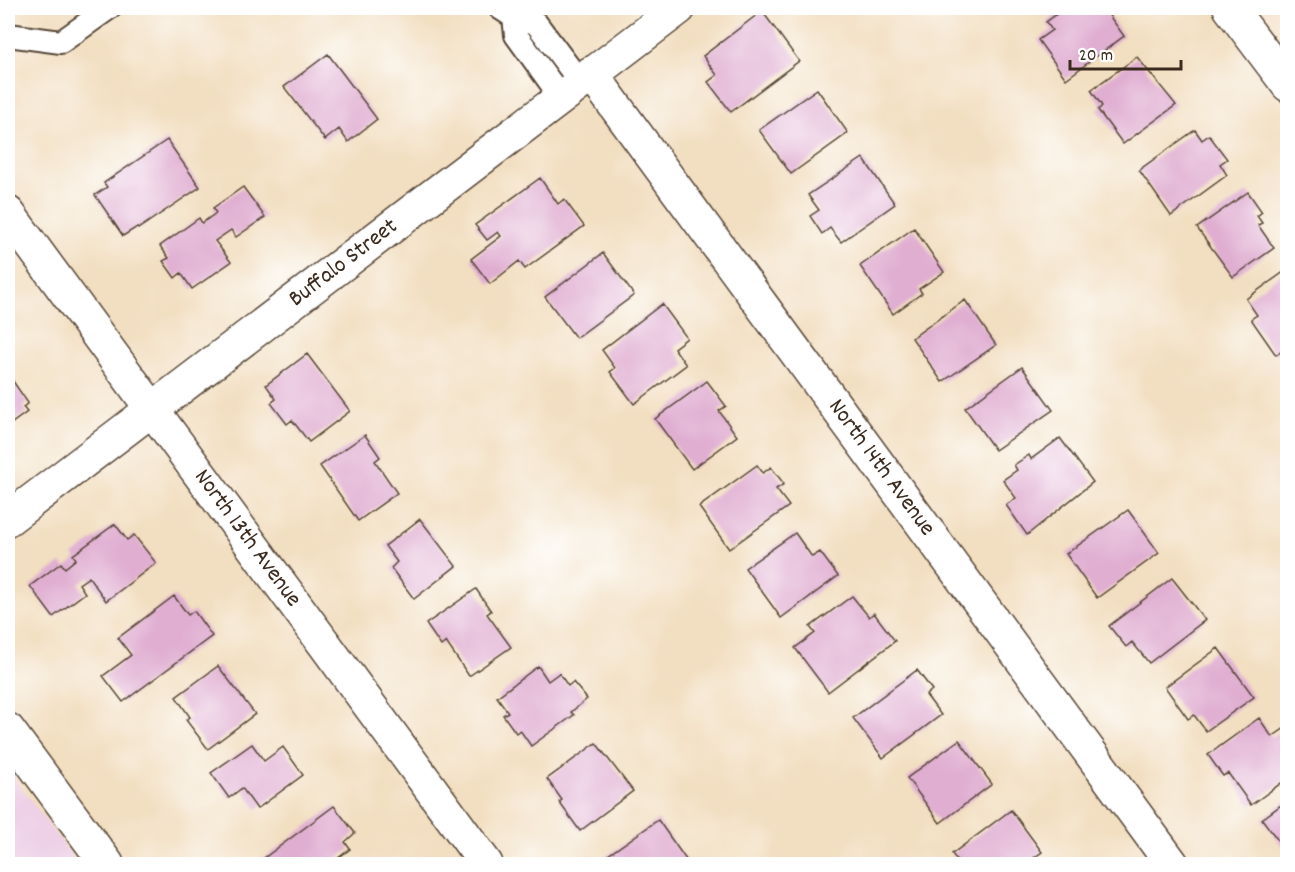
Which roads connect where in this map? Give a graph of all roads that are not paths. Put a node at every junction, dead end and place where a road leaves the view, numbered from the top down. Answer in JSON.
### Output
{"nodes":[{"id":1,"x":109,"y":8,"type":"edge"},
{"id":2,"x":679,"y":8,"type":"edge"},
{"id":3,"x":1230,"y":8,"type":"edge"},
{"id":4,"x":507,"y":12,"type":"edge"},
{"id":5,"x":8,"y":34,"type":"edge"},
{"id":6,"x":577,"y":84,"type":"junction"},
{"id":7,"x":1287,"y":85,"type":"edge"},
{"id":8,"x":8,"y":213,"type":"edge"},
{"id":9,"x":152,"y":410,"type":"junction"},
{"id":10,"x":8,"y":519,"type":"edge"},
{"id":11,"x":8,"y":730,"type":"edge"},
{"id":12,"x":107,"y":864,"type":"edge"},
{"id":13,"x":486,"y":864,"type":"edge"},
{"id":14,"x":1172,"y":864,"type":"edge"}],
"edges":[{"from":1,"to":5,"type":"lane"},
{"from":2,"to":6,"type":"street","name":"Buffalo Street"},
{"from":3,"to":7,"type":"street"},
{"from":4,"to":6,"type":"lane"},
{"from":6,"to":9,"type":"street","name":"Buffalo Street"},
{"from":6,"to":14,"type":"street","name":"North 14th Avenue"},
{"from":8,"to":9,"type":"street","name":"North 13th Avenue"},
{"from":9,"to":10,"type":"street","name":"Buffalo Street"},
{"from":9,"to":13,"type":"street","name":"North 13th Avenue"},
{"from":11,"to":12,"type":"street"}]}
